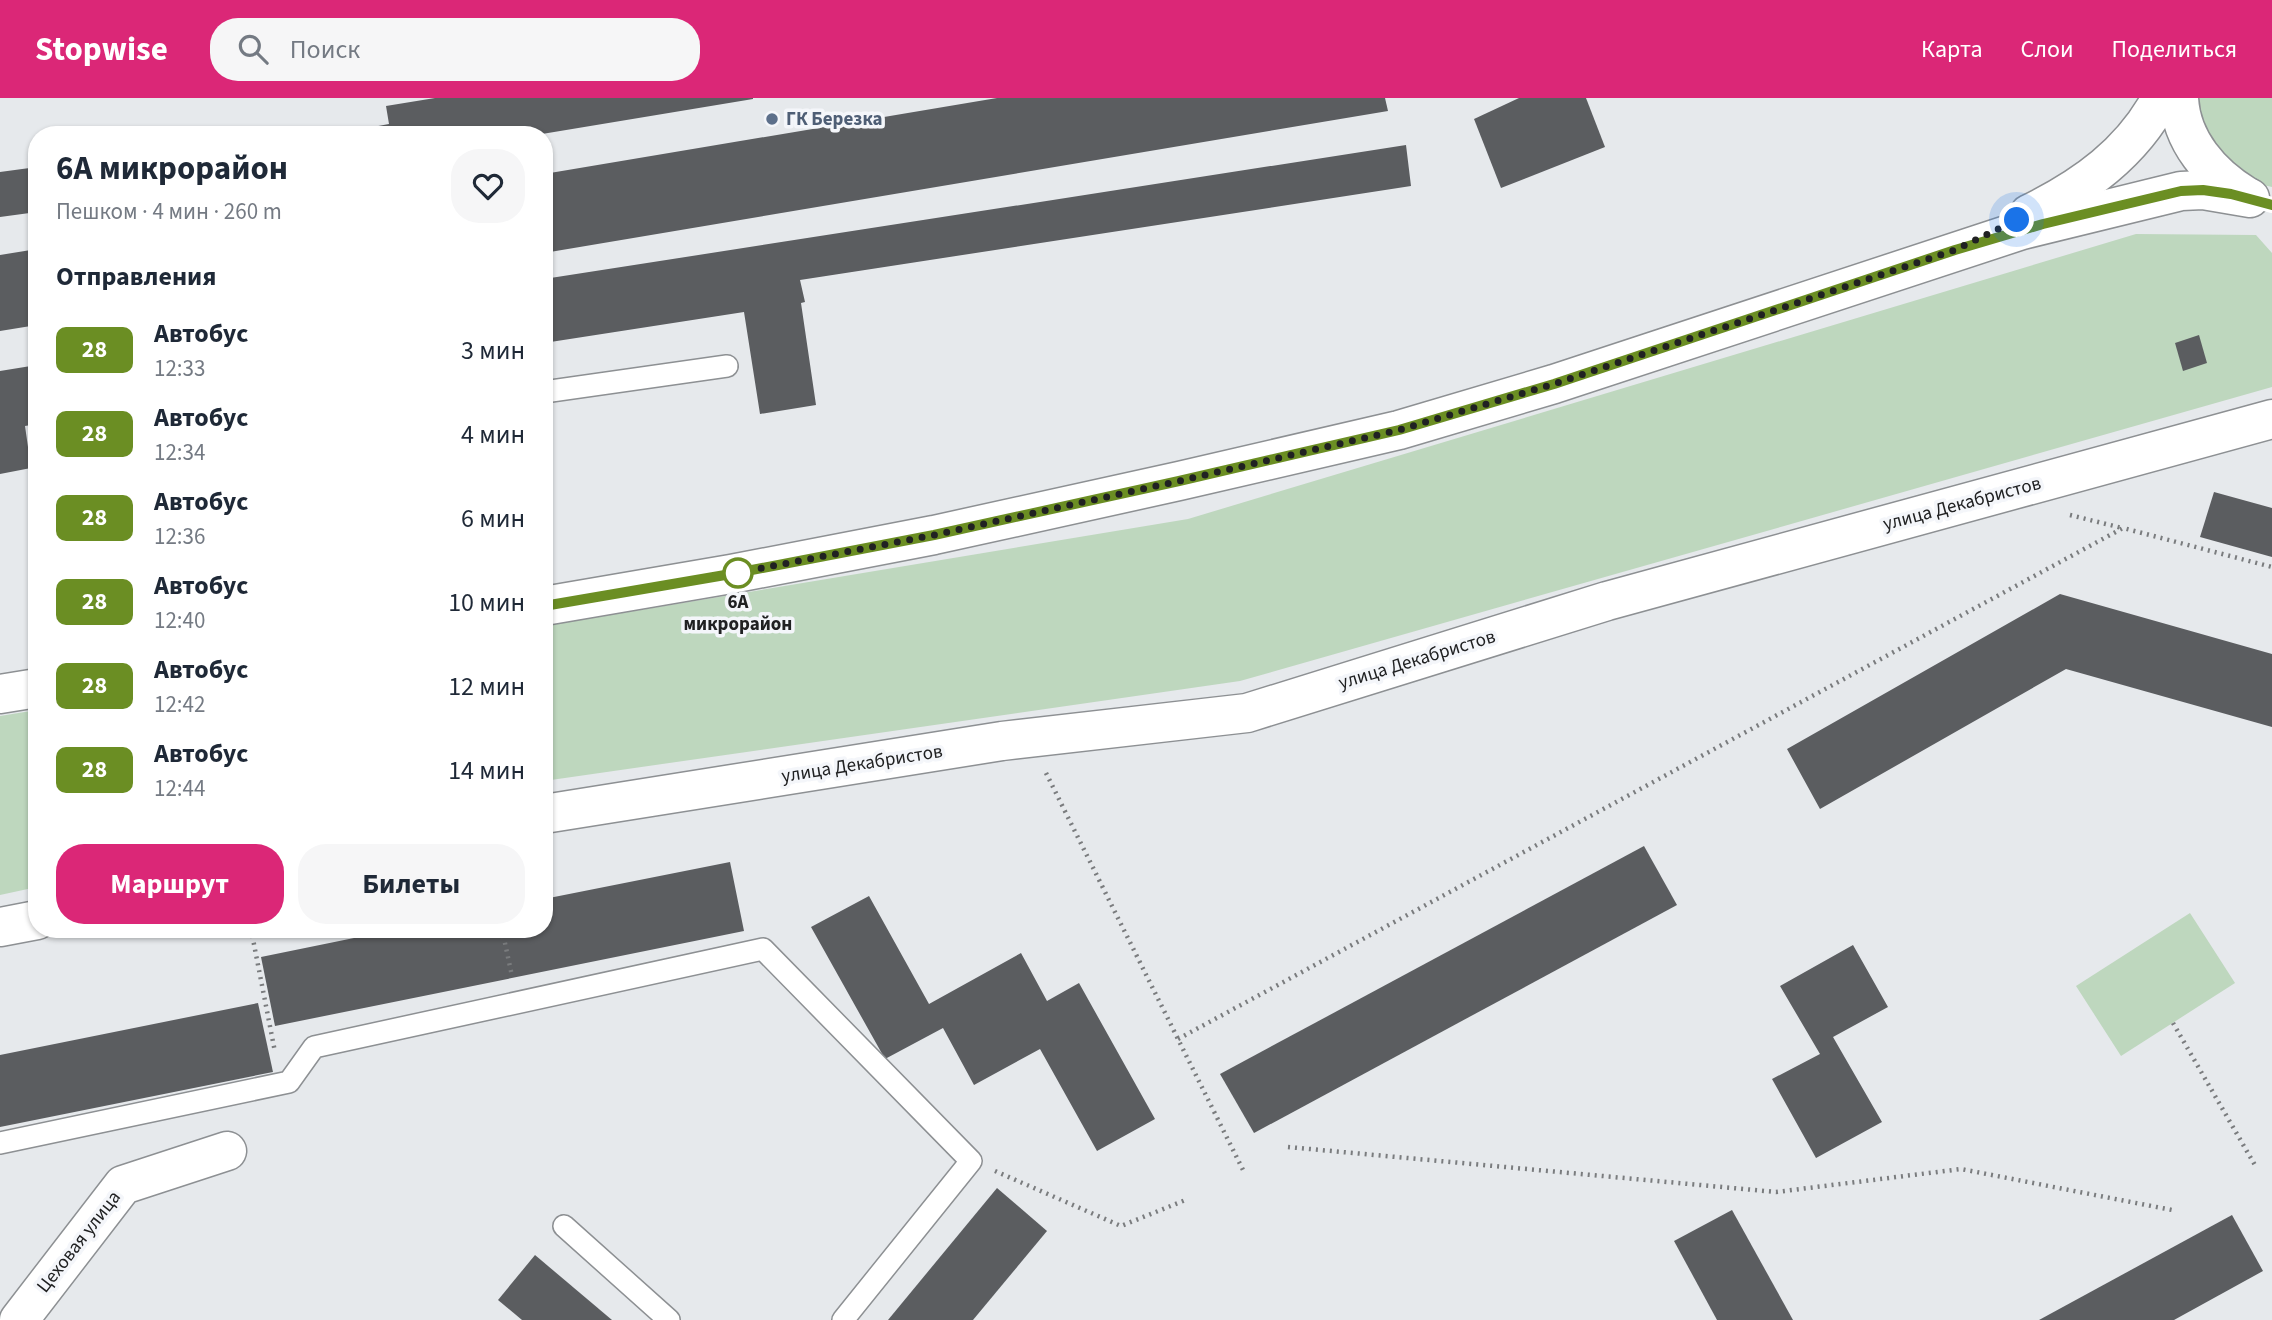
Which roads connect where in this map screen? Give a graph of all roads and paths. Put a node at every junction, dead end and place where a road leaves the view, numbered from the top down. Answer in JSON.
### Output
{"nodes":[{"id":1,"x":2161,"y":98,"type":"edge"},
{"id":2,"x":2179,"y":98,"type":"edge"},
{"id":3,"x":2261,"y":201,"type":"edge"},
{"id":4,"x":1955,"y":250,"type":"junction"},
{"id":5,"x":727,"y":366,"type":"dead end"},
{"id":6,"x":553,"y":391,"type":"edge"},
{"id":7,"x":2272,"y":419,"type":"edge"},
{"id":8,"x":2062,"y":513,"type":"dead end"},
{"id":9,"x":2123,"y":528,"type":"junction"},
{"id":10,"x":2272,"y":567,"type":"edge"},
{"id":11,"x":553,"y":604,"type":"edge"},
{"id":12,"x":28,"y":689,"type":"edge"},
{"id":13,"x":0,"y":694,"type":"edge"},
{"id":14,"x":1040,"y":762,"type":"dead end"},
{"id":15,"x":553,"y":813,"type":"edge"},
{"id":16,"x":28,"y":922,"type":"edge"},
{"id":17,"x":0,"y":928,"type":"edge"},
{"id":18,"x":253,"y":938,"type":"edge"},
{"id":19,"x":504,"y":938,"type":"edge"},
{"id":20,"x":518,"y":1003,"type":"junction"},
{"id":21,"x":2173,"y":1023,"type":"dead end"},
{"id":22,"x":1178,"y":1039,"type":"junction"},
{"id":23,"x":281,"y":1083,"type":"junction"},
{"id":24,"x":0,"y":1143,"type":"edge"},
{"id":25,"x":1288,"y":1147,"type":"dead end"},
{"id":26,"x":227,"y":1151,"type":"dead end"},
{"id":27,"x":971,"y":1161,"type":"junction"},
{"id":28,"x":2256,"y":1167,"type":"dead end"},
{"id":29,"x":1243,"y":1170,"type":"dead end"},
{"id":30,"x":1188,"y":1199,"type":"dead end"},
{"id":31,"x":2172,"y":1210,"type":"dead end"},
{"id":32,"x":564,"y":1226,"type":"dead end"},
{"id":33,"x":19,"y":1320,"type":"edge"},
{"id":34,"x":669,"y":1320,"type":"edge"},
{"id":35,"x":843,"y":1320,"type":"edge"}],
"edges":[{"from":1,"to":4,"type":"street"},
{"from":2,"to":3,"type":"street"},
{"from":3,"to":4,"type":"street"},
{"from":4,"to":11,"type":"street"},
{"from":5,"to":6,"type":"lane"},
{"from":7,"to":15,"type":"street","name":"улица Декабристов"},
{"from":8,"to":9,"type":"path"},
{"from":9,"to":10,"type":"path"},
{"from":9,"to":22,"type":"path"},
{"from":12,"to":13,"type":"street"},
{"from":14,"to":22,"type":"path"},
{"from":16,"to":17,"type":"street"},
{"from":18,"to":23,"type":"path"},
{"from":19,"to":20,"type":"path"},
{"from":20,"to":23,"type":"lane"},
{"from":20,"to":27,"type":"lane"},
{"from":21,"to":28,"type":"path"},
{"from":22,"to":29,"type":"path"},
{"from":23,"to":24,"type":"lane"},
{"from":25,"to":31,"type":"path"},
{"from":26,"to":33,"type":"street","name":"Цеховая улица"},
{"from":27,"to":30,"type":"path"},
{"from":27,"to":35,"type":"lane"},
{"from":32,"to":34,"type":"lane"}]}
